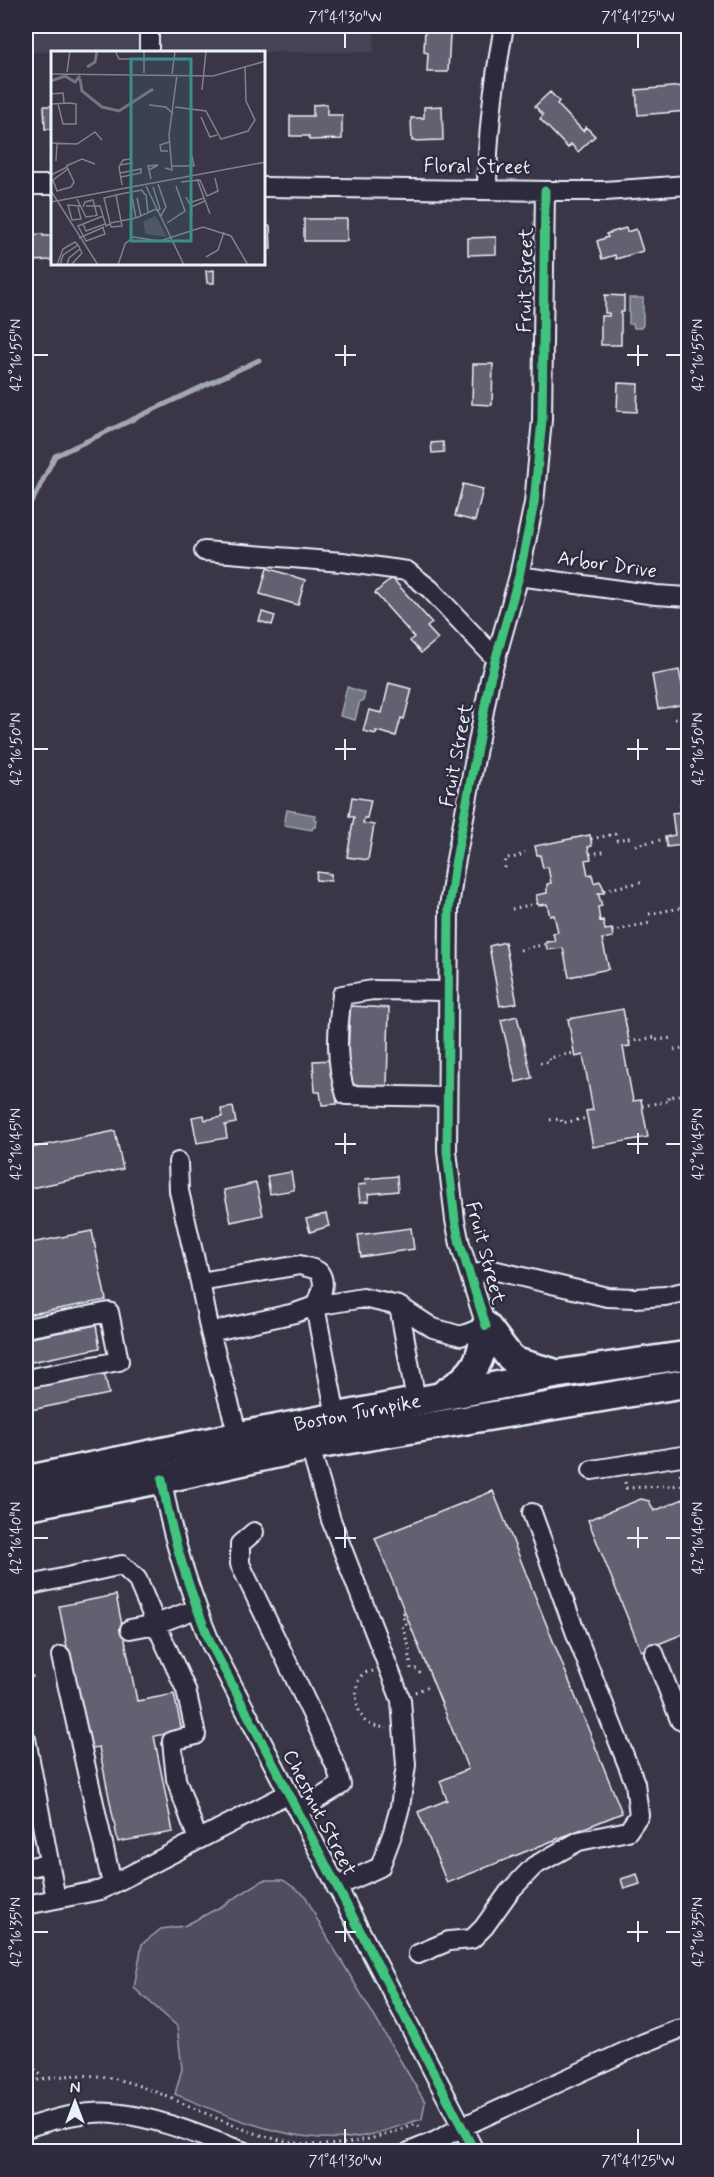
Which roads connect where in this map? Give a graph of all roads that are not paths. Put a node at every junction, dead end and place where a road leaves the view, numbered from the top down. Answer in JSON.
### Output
{"nodes":[{"id":1,"x":149,"y":26,"type":"edge"},
{"id":2,"x":504,"y":26,"type":"edge"},
{"id":3,"x":149,"y":51,"type":"edge"},
{"id":4,"x":26,"y":184,"type":"edge"},
{"id":5,"x":688,"y":184,"type":"edge"},
{"id":6,"x":51,"y":185,"type":"edge"},
{"id":7,"x":266,"y":187,"type":"edge"},
{"id":8,"x":487,"y":189,"type":"junction"},
{"id":9,"x":545,"y":191,"type":"junction"},
{"id":10,"x":204,"y":551,"type":"dead end"},
{"id":11,"x":519,"y":576,"type":"junction"},
{"id":12,"x":688,"y":597,"type":"edge"},
{"id":13,"x":496,"y":659,"type":"junction"},
{"id":14,"x":448,"y":991,"type":"junction"},
{"id":15,"x":447,"y":1097,"type":"junction"},
{"id":16,"x":178,"y":1162,"type":"dead end"},
{"id":17,"x":471,"y":1275,"type":"junction"},
{"id":18,"x":200,"y":1282,"type":"junction"},
{"id":19,"x":688,"y":1291,"type":"edge"},
{"id":20,"x":315,"y":1306,"type":"junction"},
{"id":21,"x":399,"y":1306,"type":"junction"},
{"id":22,"x":486,"y":1326,"type":"junction"},
{"id":23,"x":26,"y":1328,"type":"edge"},
{"id":24,"x":210,"y":1332,"type":"junction"},
{"id":25,"x":688,"y":1355,"type":"edge"},
{"id":26,"x":557,"y":1374,"type":"junction"},
{"id":27,"x":26,"y":1379,"type":"edge"},
{"id":28,"x":688,"y":1383,"type":"edge"},
{"id":29,"x":428,"y":1399,"type":"junction"},
{"id":30,"x":336,"y":1416,"type":"junction"},
{"id":31,"x":238,"y":1436,"type":"junction"},
{"id":32,"x":310,"y":1447,"type":"junction"},
{"id":33,"x":688,"y":1455,"type":"edge"},
{"id":34,"x":592,"y":1470,"type":"dead end"},
{"id":35,"x":162,"y":1479,"type":"junction"},
{"id":36,"x":26,"y":1480,"type":"edge"},
{"id":37,"x":26,"y":1506,"type":"edge"},
{"id":38,"x":532,"y":1513,"type":"dead end"},
{"id":39,"x":254,"y":1532,"type":"dead end"},
{"id":40,"x":26,"y":1586,"type":"edge"},
{"id":41,"x":196,"y":1609,"type":"junction"},
{"id":42,"x":156,"y":1624,"type":"junction"},
{"id":43,"x":130,"y":1629,"type":"dead end"},
{"id":44,"x":654,"y":1653,"type":"dead end"},
{"id":45,"x":61,"y":1656,"type":"dead end"},
{"id":46,"x":688,"y":1720,"type":"edge"},
{"id":47,"x":26,"y":1739,"type":"edge"},
{"id":48,"x":289,"y":1793,"type":"junction"},
{"id":49,"x":298,"y":1811,"type":"junction"},
{"id":50,"x":34,"y":1825,"type":"edge"},
{"id":51,"x":198,"y":1840,"type":"junction"},
{"id":52,"x":50,"y":1863,"type":"junction"},
{"id":53,"x":26,"y":1868,"type":"edge"},
{"id":54,"x":112,"y":1884,"type":"junction"},
{"id":55,"x":336,"y":1887,"type":"junction"},
{"id":56,"x":56,"y":1899,"type":"junction"},
{"id":57,"x":26,"y":1905,"type":"edge"},
{"id":58,"x":418,"y":1954,"type":"dead end"},
{"id":59,"x":688,"y":2028,"type":"edge"},
{"id":60,"x":462,"y":2127,"type":"junction"},
{"id":61,"x":26,"y":2128,"type":"edge"},
{"id":62,"x":245,"y":2151,"type":"edge"},
{"id":63,"x":409,"y":2151,"type":"edge"},
{"id":64,"x":475,"y":2151,"type":"edge"}],
"edges":[{"from":1,"to":3,"type":"street"},
{"from":2,"to":8,"type":"street"},
{"from":4,"to":6,"type":"street"},
{"from":5,"to":9,"type":"street","name":"Floral Street"},
{"from":7,"to":8,"type":"street","name":"Floral Street"},
{"from":8,"to":9,"type":"street","name":"Floral Street"},
{"from":9,"to":11,"type":"street","name":"Fruit Street"},
{"from":10,"to":13,"type":"street"},
{"from":11,"to":12,"type":"street","name":"Arbor Drive"},
{"from":11,"to":13,"type":"street","name":"Fruit Street"},
{"from":13,"to":14,"type":"street","name":"Fruit Street"},
{"from":14,"to":15,"type":"street","name":"Fruit Street"},
{"from":14,"to":15,"type":"street"},
{"from":15,"to":17,"type":"street","name":"Fruit Street"},
{"from":16,"to":18,"type":"street"},
{"from":17,"to":19,"type":"street"},
{"from":17,"to":22,"type":"street","name":"Fruit Street"},
{"from":18,"to":20,"type":"street"},
{"from":18,"to":24,"type":"street"},
{"from":20,"to":21,"type":"street"},
{"from":20,"to":24,"type":"street"},
{"from":20,"to":30,"type":"street"},
{"from":21,"to":22,"type":"street"},
{"from":21,"to":29,"type":"street"},
{"from":22,"to":26,"type":"highway"},
{"from":22,"to":29,"type":"highway"},
{"from":23,"to":27,"type":"street"},
{"from":24,"to":31,"type":"street"},
{"from":25,"to":26,"type":"highway","name":"Boston Turnpike"},
{"from":26,"to":29,"type":"highway","name":"Boston Turnpike"},
{"from":28,"to":32,"type":"highway","name":"Boston Turnpike"},
{"from":29,"to":30,"type":"highway","name":"Boston Turnpike"},
{"from":30,"to":31,"type":"highway","name":"Boston Turnpike"},
{"from":31,"to":36,"type":"highway","name":"Boston Turnpike"},
{"from":32,"to":35,"type":"highway","name":"Boston Turnpike"},
{"from":32,"to":55,"type":"street"},
{"from":33,"to":34,"type":"street"},
{"from":35,"to":37,"type":"highway","name":"Boston Turnpike"},
{"from":35,"to":41,"type":"street","name":"Chestnut Street"},
{"from":38,"to":58,"type":"street"},
{"from":39,"to":49,"type":"street"},
{"from":40,"to":42,"type":"street"},
{"from":41,"to":42,"type":"street"},
{"from":41,"to":48,"type":"street","name":"Chestnut Street"},
{"from":42,"to":43,"type":"street"},
{"from":42,"to":51,"type":"street"},
{"from":44,"to":46,"type":"street"},
{"from":45,"to":54,"type":"street"},
{"from":47,"to":50,"type":"street"},
{"from":48,"to":49,"type":"street","name":"Chestnut Street"},
{"from":48,"to":51,"type":"street"},
{"from":49,"to":55,"type":"street","name":"Chestnut Street"},
{"from":50,"to":52,"type":"street"},
{"from":51,"to":54,"type":"street"},
{"from":52,"to":53,"type":"street"},
{"from":52,"to":56,"type":"street"},
{"from":54,"to":56,"type":"street"},
{"from":55,"to":60,"type":"street","name":"Chestnut Street"},
{"from":56,"to":57,"type":"street"},
{"from":59,"to":60,"type":"street"},
{"from":60,"to":63,"type":"street"},
{"from":60,"to":64,"type":"street","name":"Chestnut Street"},
{"from":61,"to":62,"type":"street"}]}
